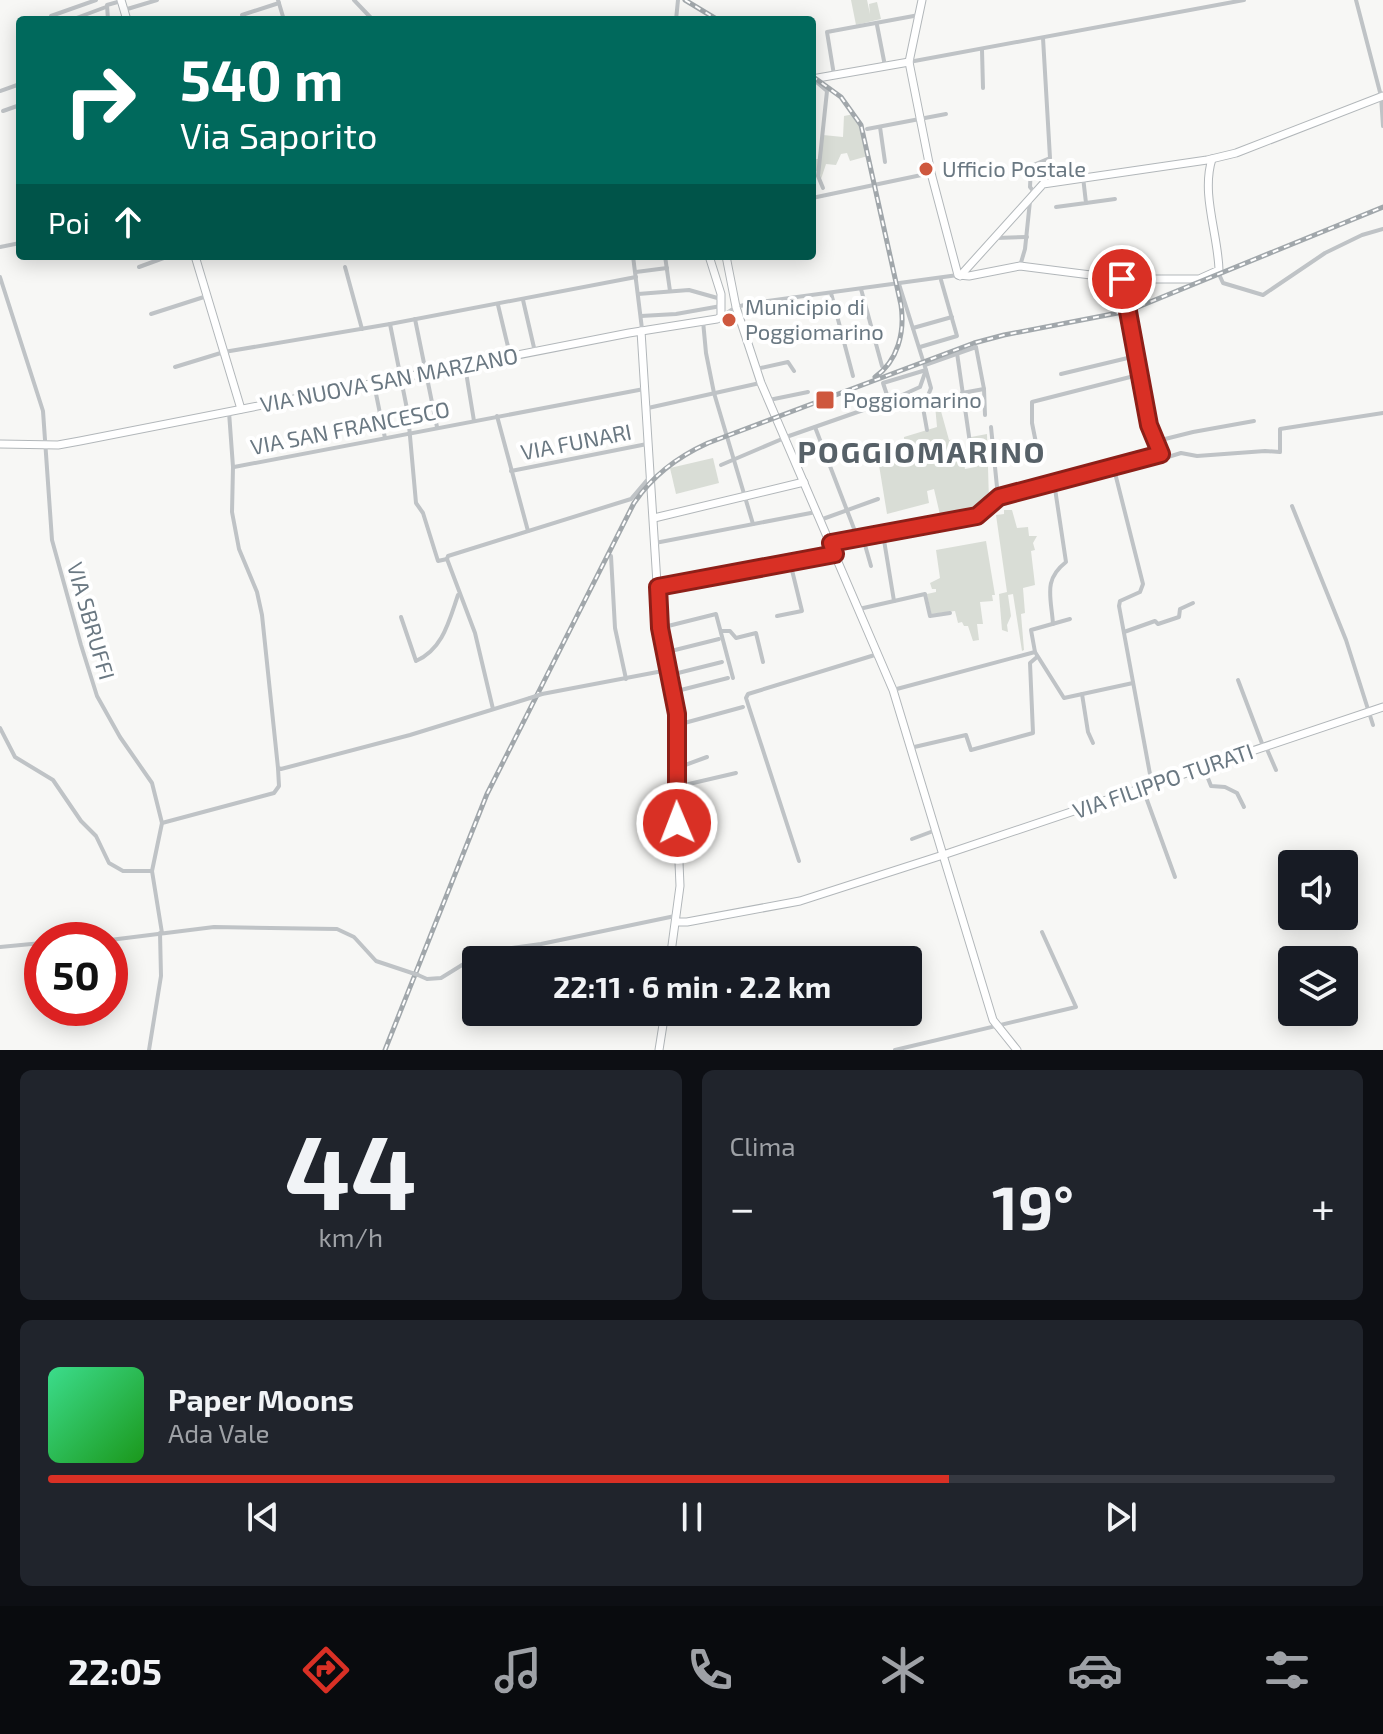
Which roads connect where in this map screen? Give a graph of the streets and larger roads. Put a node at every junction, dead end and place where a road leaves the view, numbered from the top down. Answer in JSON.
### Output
{"nodes":[{"id":1,"x":96,"y":0,"type":"edge"},
{"id":2,"x":121,"y":0,"type":"edge"},
{"id":3,"x":157,"y":0,"type":"edge"},
{"id":4,"x":354,"y":0,"type":"edge"},
{"id":5,"x":922,"y":0,"type":"edge"},
{"id":6,"x":1238,"y":0,"type":"edge"},
{"id":7,"x":1244,"y":0,"type":"edge"},
{"id":8,"x":1356,"y":0,"type":"edge"},
{"id":9,"x":278,"y":2,"type":"edge"},
{"id":10,"x":106,"y":4,"type":"edge"},
{"id":11,"x":124,"y":10,"type":"junction"},
{"id":12,"x":242,"y":15,"type":"dead end"},
{"id":13,"x":919,"y":15,"type":"junction"},
{"id":14,"x":51,"y":16,"type":"dead end"},
{"id":15,"x":80,"y":16,"type":"edge"},
{"id":16,"x":126,"y":16,"type":"edge"},
{"id":17,"x":369,"y":16,"type":"edge"},
{"id":18,"x":877,"y":25,"type":"dead end"},
{"id":19,"x":1043,"y":37,"type":"junction"},
{"id":20,"x":982,"y":50,"type":"junction"},
{"id":21,"x":909,"y":62,"type":"junction"},
{"id":22,"x":885,"y":66,"type":"junction"},
{"id":23,"x":834,"y":75,"type":"junction"},
{"id":24,"x":816,"y":78,"type":"edge"},
{"id":25,"x":816,"y":82,"type":"edge"},
{"id":26,"x":983,"y":88,"type":"dead end"},
{"id":27,"x":1382,"y":96,"type":"edge"},
{"id":28,"x":16,"y":106,"type":"edge"},
{"id":29,"x":3,"y":111,"type":"dead end"},
{"id":30,"x":946,"y":114,"type":"dead end"},
{"id":31,"x":919,"y":119,"type":"junction"},
{"id":32,"x":1383,"y":126,"type":"edge"},
{"id":33,"x":880,"y":127,"type":"junction"},
{"id":34,"x":867,"y":129,"type":"dead end"},
{"id":35,"x":1212,"y":159,"type":"junction"},
{"id":36,"x":885,"y":162,"type":"dead end"},
{"id":37,"x":931,"y":173,"type":"junction"},
{"id":38,"x":1083,"y":177,"type":"junction"},
{"id":39,"x":823,"y":188,"type":"dead end"},
{"id":40,"x":1032,"y":194,"type":"junction"},
{"id":41,"x":816,"y":197,"type":"edge"},
{"id":42,"x":1115,"y":199,"type":"dead end"},
{"id":43,"x":1086,"y":203,"type":"junction"},
{"id":44,"x":1056,"y":207,"type":"dead end"},
{"id":45,"x":1383,"y":229,"type":"edge"},
{"id":46,"x":1027,"y":237,"type":"junction"},
{"id":47,"x":994,"y":238,"type":"junction"},
{"id":48,"x":158,"y":260,"type":"edge"},
{"id":49,"x":196,"y":260,"type":"edge"},
{"id":50,"x":634,"y":260,"type":"edge"},
{"id":51,"x":666,"y":260,"type":"edge"},
{"id":52,"x":710,"y":260,"type":"edge"},
{"id":53,"x":727,"y":260,"type":"edge"},
{"id":54,"x":1020,"y":266,"type":"junction"},
{"id":55,"x":139,"y":267,"type":"dead end"},
{"id":56,"x":345,"y":267,"type":"dead end"},
{"id":57,"x":667,"y":268,"type":"junction"},
{"id":58,"x":1218,"y":272,"type":"junction"},
{"id":59,"x":730,"y":273,"type":"junction"},
{"id":60,"x":636,"y":274,"type":"junction"},
{"id":61,"x":960,"y":274,"type":"junction"},
{"id":62,"x":715,"y":276,"type":"junction"},
{"id":63,"x":0,"y":277,"type":"edge"},
{"id":64,"x":940,"y":279,"type":"junction"},
{"id":65,"x":1122,"y":279,"type":"junction"},
{"id":66,"x":899,"y":284,"type":"junction"},
{"id":67,"x":861,"y":289,"type":"junction"},
{"id":68,"x":670,"y":291,"type":"junction"},
{"id":69,"x":830,"y":292,"type":"junction"},
{"id":70,"x":638,"y":294,"type":"junction"},
{"id":71,"x":207,"y":296,"type":"junction"},
{"id":72,"x":523,"y":300,"type":"junction"},
{"id":73,"x":721,"y":303,"type":"junction"},
{"id":74,"x":498,"y":304,"type":"junction"},
{"id":75,"x":736,"y":307,"type":"junction"},
{"id":76,"x":151,"y":314,"type":"dead end"},
{"id":77,"x":641,"y":316,"type":"junction"},
{"id":78,"x":721,"y":317,"type":"junction"},
{"id":79,"x":952,"y":317,"type":"junction"},
{"id":80,"x":415,"y":319,"type":"junction"},
{"id":81,"x":703,"y":321,"type":"junction"},
{"id":82,"x":390,"y":324,"type":"junction"},
{"id":83,"x":913,"y":328,"type":"junction"},
{"id":84,"x":362,"y":329,"type":"junction"},
{"id":85,"x":641,"y":331,"type":"junction"},
{"id":86,"x":920,"y":347,"type":"junction"},
{"id":87,"x":224,"y":352,"type":"junction"},
{"id":88,"x":535,"y":352,"type":"junction"},
{"id":89,"x":957,"y":353,"type":"junction"},
{"id":90,"x":1136,"y":356,"type":"junction"},
{"id":91,"x":510,"y":357,"type":"junction"},
{"id":92,"x":465,"y":366,"type":"junction"},
{"id":93,"x":882,"y":366,"type":"dead end"},
{"id":94,"x":175,"y":367,"type":"dead end"},
{"id":95,"x":925,"y":368,"type":"junction"},
{"id":96,"x":756,"y":369,"type":"junction"},
{"id":97,"x":794,"y":371,"type":"dead end"},
{"id":98,"x":427,"y":374,"type":"junction"},
{"id":99,"x":1061,"y":374,"type":"dead end"},
{"id":100,"x":1139,"y":375,"type":"junction"},
{"id":101,"x":853,"y":376,"type":"dead end"},
{"id":102,"x":401,"y":379,"type":"junction"},
{"id":103,"x":761,"y":383,"type":"junction"},
{"id":104,"x":374,"y":384,"type":"junction"},
{"id":105,"x":644,"y":389,"type":"junction"},
{"id":106,"x":984,"y":389,"type":"junction"},
{"id":107,"x":808,"y":392,"type":"dead end"},
{"id":108,"x":714,"y":393,"type":"junction"},
{"id":109,"x":962,"y":393,"type":"junction"},
{"id":110,"x":769,"y":400,"type":"junction"},
{"id":111,"x":889,"y":401,"type":"junction"},
{"id":112,"x":922,"y":402,"type":"junction"},
{"id":113,"x":645,"y":408,"type":"junction"},
{"id":114,"x":241,"y":409,"type":"junction"},
{"id":115,"x":866,"y":409,"type":"junction"},
{"id":116,"x":229,"y":412,"type":"junction"},
{"id":117,"x":1383,"y":413,"type":"edge"},
{"id":118,"x":985,"y":415,"type":"dead end"},
{"id":119,"x":497,"y":416,"type":"junction"},
{"id":120,"x":474,"y":421,"type":"junction"},
{"id":121,"x":1254,"y":421,"type":"dead end"},
{"id":122,"x":437,"y":427,"type":"junction"},
{"id":123,"x":815,"y":427,"type":"junction"},
{"id":124,"x":991,"y":427,"type":"dead end"},
{"id":125,"x":927,"y":430,"type":"dead end"},
{"id":126,"x":410,"y":432,"type":"junction"},
{"id":127,"x":385,"y":438,"type":"junction"},
{"id":128,"x":784,"y":438,"type":"junction"},
{"id":129,"x":1157,"y":441,"type":"junction"},
{"id":130,"x":0,"y":444,"type":"edge"},
{"id":131,"x":647,"y":444,"type":"junction"},
{"id":132,"x":45,"y":445,"type":"junction"},
{"id":133,"x":971,"y":450,"type":"dead end"},
{"id":134,"x":1038,"y":453,"type":"dead end"},
{"id":135,"x":1161,"y":454,"type":"junction"},
{"id":136,"x":734,"y":460,"type":"junction"},
{"id":137,"x":721,"y":465,"type":"dead end"},
{"id":138,"x":1113,"y":465,"type":"junction"},
{"id":139,"x":233,"y":467,"type":"junction"},
{"id":140,"x":511,"y":471,"type":"junction"},
{"id":141,"x":650,"y":477,"type":"junction"},
{"id":142,"x":1054,"y":481,"type":"junction"},
{"id":143,"x":804,"y":482,"type":"junction"},
{"id":144,"x":746,"y":496,"type":"junction"},
{"id":145,"x":998,"y":497,"type":"junction"},
{"id":146,"x":878,"y":499,"type":"dead end"},
{"id":147,"x":1292,"y":506,"type":"dead end"},
{"id":148,"x":848,"y":511,"type":"junction"},
{"id":149,"x":818,"y":516,"type":"junction"},
{"id":150,"x":654,"y":518,"type":"junction"},
{"id":151,"x":753,"y":524,"type":"junction"},
{"id":152,"x":528,"y":531,"type":"junction"},
{"id":153,"x":883,"y":534,"type":"junction"},
{"id":154,"x":860,"y":538,"type":"junction"},
{"id":155,"x":655,"y":543,"type":"junction"},
{"id":156,"x":831,"y":543,"type":"junction"},
{"id":157,"x":835,"y":554,"type":"junction"},
{"id":158,"x":611,"y":556,"type":"dead end"},
{"id":159,"x":447,"y":559,"type":"junction"},
{"id":160,"x":790,"y":562,"type":"junction"},
{"id":161,"x":871,"y":566,"type":"dead end"},
{"id":162,"x":658,"y":587,"type":"junction"},
{"id":163,"x":458,"y":595,"type":"junction"},
{"id":164,"x":894,"y":601,"type":"junction"},
{"id":165,"x":1193,"y":603,"type":"dead end"},
{"id":166,"x":859,"y":609,"type":"junction"},
{"id":167,"x":950,"y":613,"type":"dead end"},
{"id":168,"x":777,"y":616,"type":"dead end"},
{"id":169,"x":401,"y":617,"type":"dead end"},
{"id":170,"x":1070,"y":619,"type":"dead end"},
{"id":171,"x":1053,"y":624,"type":"junction"},
{"id":172,"x":660,"y":628,"type":"junction"},
{"id":173,"x":721,"y":631,"type":"junction"},
{"id":174,"x":1124,"y":632,"type":"junction"},
{"id":175,"x":719,"y":639,"type":"dead end"},
{"id":176,"x":665,"y":652,"type":"junction"},
{"id":177,"x":878,"y":654,"type":"junction"},
{"id":178,"x":1036,"y":654,"type":"junction"},
{"id":179,"x":722,"y":662,"type":"dead end"},
{"id":180,"x":763,"y":662,"type":"dead end"},
{"id":181,"x":669,"y":673,"type":"junction"},
{"id":182,"x":626,"y":679,"type":"junction"},
{"id":183,"x":1238,"y":680,"type":"dead end"},
{"id":184,"x":1134,"y":682,"type":"junction"},
{"id":185,"x":893,"y":690,"type":"junction"},
{"id":186,"x":673,"y":692,"type":"junction"},
{"id":187,"x":1082,"y":694,"type":"junction"},
{"id":188,"x":743,"y":707,"type":"dead end"},
{"id":189,"x":1383,"y":707,"type":"edge"},
{"id":190,"x":493,"y":709,"type":"junction"},
{"id":191,"x":1368,"y":712,"type":"junction"},
{"id":192,"x":677,"y":725,"type":"junction"},
{"id":193,"x":1373,"y":725,"type":"dead end"},
{"id":194,"x":0,"y":728,"type":"edge"},
{"id":195,"x":1093,"y":743,"type":"dead end"},
{"id":196,"x":1265,"y":747,"type":"junction"},
{"id":197,"x":910,"y":748,"type":"junction"},
{"id":198,"x":707,"y":757,"type":"dead end"},
{"id":199,"x":278,"y":768,"type":"junction"},
{"id":200,"x":677,"y":768,"type":"junction"},
{"id":201,"x":1204,"y":768,"type":"junction"},
{"id":202,"x":1276,"y":770,"type":"dead end"},
{"id":203,"x":736,"y":773,"type":"dead end"},
{"id":204,"x":1152,"y":785,"type":"junction"},
{"id":205,"x":676,"y":787,"type":"junction"},
{"id":206,"x":1142,"y":788,"type":"junction"},
{"id":207,"x":1244,"y":807,"type":"dead end"},
{"id":208,"x":162,"y":823,"type":"junction"},
{"id":209,"x":936,"y":830,"type":"junction"},
{"id":210,"x":912,"y":839,"type":"dead end"},
{"id":211,"x":943,"y":855,"type":"junction"},
{"id":212,"x":799,"y":861,"type":"dead end"},
{"id":213,"x":152,"y":871,"type":"junction"},
{"id":214,"x":1175,"y":877,"type":"dead end"},
{"id":215,"x":676,"y":919,"type":"junction"},
{"id":216,"x":1042,"y":932,"type":"dead end"},
{"id":217,"x":161,"y":933,"type":"junction"},
{"id":218,"x":128,"y":938,"type":"edge"},
{"id":219,"x":24,"y":945,"type":"edge"},
{"id":220,"x":672,"y":946,"type":"edge"},
{"id":221,"x":0,"y":947,"type":"edge"},
{"id":222,"x":663,"y":1026,"type":"edge"},
{"id":223,"x":997,"y":1027,"type":"junction"},
{"id":224,"x":149,"y":1050,"type":"edge"},
{"id":225,"x":659,"y":1050,"type":"edge"},
{"id":226,"x":895,"y":1050,"type":"edge"},
{"id":227,"x":1017,"y":1050,"type":"edge"}],
"edges":[{"from":1,"to":14,"type":"street"},
{"from":2,"to":10,"type":"street"},
{"from":2,"to":11,"type":"street"},
{"from":3,"to":11,"type":"street"},
{"from":4,"to":17,"type":"street"},
{"from":5,"to":13,"type":"street"},
{"from":6,"to":7,"type":"street"},
{"from":6,"to":19,"type":"street"},
{"from":8,"to":27,"type":"street"},
{"from":9,"to":12,"type":"street"},
{"from":10,"to":15,"type":"street"},
{"from":11,"to":16,"type":"street"},
{"from":13,"to":21,"type":"street"},
{"from":13,"to":23,"type":"street"},
{"from":18,"to":22,"type":"street"},
{"from":19,"to":20,"type":"street"},
{"from":19,"to":40,"type":"street"},
{"from":20,"to":21,"type":"street"},
{"from":20,"to":26,"type":"street"},
{"from":21,"to":22,"type":"street"},
{"from":21,"to":31,"type":"street"},
{"from":22,"to":23,"type":"street"},
{"from":23,"to":24,"type":"street"},
{"from":25,"to":39,"type":"street"},
{"from":27,"to":32,"type":"street"},
{"from":27,"to":35,"type":"street"},
{"from":28,"to":29,"type":"street"},
{"from":30,"to":31,"type":"street"},
{"from":31,"to":33,"type":"street"},
{"from":31,"to":37,"type":"street"},
{"from":33,"to":34,"type":"street"},
{"from":33,"to":36,"type":"street"},
{"from":35,"to":38,"type":"street"},
{"from":35,"to":58,"type":"street"},
{"from":37,"to":41,"type":"street"},
{"from":37,"to":61,"type":"street"},
{"from":38,"to":40,"type":"street"},
{"from":38,"to":43,"type":"street"},
{"from":40,"to":46,"type":"street"},
{"from":40,"to":47,"type":"street"},
{"from":42,"to":43,"type":"street"},
{"from":43,"to":44,"type":"street"},
{"from":45,"to":58,"type":"street"},
{"from":46,"to":47,"type":"street"},
{"from":46,"to":54,"type":"street"},
{"from":47,"to":61,"type":"street"},
{"from":48,"to":55,"type":"street"},
{"from":49,"to":71,"type":"street"},
{"from":50,"to":60,"type":"street"},
{"from":51,"to":57,"type":"street"},
{"from":52,"to":62,"type":"street"},
{"from":53,"to":59,"type":"street"},
{"from":54,"to":61,"type":"street"},
{"from":54,"to":65,"type":"street"},
{"from":56,"to":84,"type":"street"},
{"from":57,"to":60,"type":"street"},
{"from":57,"to":68,"type":"street"},
{"from":58,"to":65,"type":"street"},
{"from":59,"to":62,"type":"street"},
{"from":59,"to":75,"type":"street"},
{"from":60,"to":70,"type":"street"},
{"from":60,"to":72,"type":"street"},
{"from":61,"to":64,"type":"street"},
{"from":62,"to":73,"type":"street"},
{"from":63,"to":132,"type":"street","name":"VIA SBRUFFI"},
{"from":64,"to":66,"type":"street"},
{"from":64,"to":79,"type":"street"},
{"from":65,"to":90,"type":"street"},
{"from":66,"to":67,"type":"street"},
{"from":66,"to":83,"type":"street"},
{"from":67,"to":69,"type":"street"},
{"from":67,"to":93,"type":"street"},
{"from":68,"to":70,"type":"street"},
{"from":68,"to":73,"type":"street"},
{"from":69,"to":75,"type":"street"},
{"from":69,"to":101,"type":"street"},
{"from":70,"to":77,"type":"street"},
{"from":71,"to":76,"type":"street"},
{"from":71,"to":87,"type":"street"},
{"from":72,"to":74,"type":"street"},
{"from":72,"to":88,"type":"street"},
{"from":73,"to":77,"type":"street"},
{"from":73,"to":78,"type":"street"},
{"from":74,"to":80,"type":"street"},
{"from":74,"to":91,"type":"street"},
{"from":75,"to":78,"type":"street"},
{"from":75,"to":96,"type":"street"},
{"from":77,"to":85,"type":"street"},
{"from":78,"to":81,"type":"street","name":"VIA NUOVA SAN MARZANO"},
{"from":79,"to":83,"type":"street"},
{"from":79,"to":86,"type":"street"},
{"from":80,"to":82,"type":"street"},
{"from":80,"to":98,"type":"street"},
{"from":81,"to":85,"type":"street","name":"VIA NUOVA SAN MARZANO"},
{"from":81,"to":108,"type":"street"},
{"from":82,"to":84,"type":"street"},
{"from":82,"to":102,"type":"street"},
{"from":83,"to":86,"type":"street"},
{"from":84,"to":87,"type":"street"},
{"from":85,"to":88,"type":"street","name":"VIA NUOVA SAN MARZANO"},
{"from":85,"to":105,"type":"street"},
{"from":86,"to":95,"type":"street"},
{"from":87,"to":94,"type":"street"},
{"from":87,"to":114,"type":"street"},
{"from":88,"to":91,"type":"street","name":"VIA NUOVA SAN MARZANO"},
{"from":89,"to":95,"type":"street"},
{"from":89,"to":106,"type":"street"},
{"from":89,"to":109,"type":"street"},
{"from":90,"to":99,"type":"street"},
{"from":90,"to":100,"type":"street"},
{"from":91,"to":92,"type":"street","name":"VIA NUOVA SAN MARZANO"},
{"from":92,"to":98,"type":"street","name":"VIA NUOVA SAN MARZANO"},
{"from":92,"to":120,"type":"street"},
{"from":95,"to":111,"type":"street"},
{"from":95,"to":111,"type":"street"},
{"from":95,"to":112,"type":"street"},
{"from":96,"to":97,"type":"street"},
{"from":96,"to":103,"type":"street"},
{"from":98,"to":102,"type":"street","name":"VIA NUOVA SAN MARZANO"},
{"from":98,"to":122,"type":"street"},
{"from":100,"to":129,"type":"street"},
{"from":100,"to":134,"type":"street"},
{"from":102,"to":104,"type":"street","name":"VIA NUOVA SAN MARZANO"},
{"from":102,"to":126,"type":"street"},
{"from":103,"to":108,"type":"street"},
{"from":103,"to":110,"type":"street"},
{"from":104,"to":114,"type":"street","name":"VIA NUOVA SAN MARZANO"},
{"from":104,"to":127,"type":"street"},
{"from":105,"to":113,"type":"street"},
{"from":105,"to":119,"type":"street"},
{"from":106,"to":109,"type":"street"},
{"from":106,"to":118,"type":"street"},
{"from":107,"to":110,"type":"street"},
{"from":108,"to":113,"type":"street"},
{"from":108,"to":136,"type":"street"},
{"from":109,"to":133,"type":"street"},
{"from":110,"to":128,"type":"street"},
{"from":111,"to":115,"type":"street"},
{"from":112,"to":115,"type":"street"},
{"from":112,"to":125,"type":"street"},
{"from":113,"to":131,"type":"street"},
{"from":114,"to":116,"type":"street","name":"VIA NUOVA SAN MARZANO"},
{"from":115,"to":123,"type":"street"},
{"from":116,"to":132,"type":"street","name":"VIA NUOVA SAN MARZANO"},
{"from":116,"to":139,"type":"street"},
{"from":117,"to":135,"type":"street"},
{"from":119,"to":120,"type":"street","name":"VIA SAN FRANCESCO"},
{"from":119,"to":140,"type":"street"},
{"from":120,"to":122,"type":"street","name":"VIA SAN FRANCESCO"},
{"from":121,"to":129,"type":"street"},
{"from":122,"to":126,"type":"street","name":"VIA SAN FRANCESCO"},
{"from":123,"to":128,"type":"street"},
{"from":123,"to":148,"type":"street"},
{"from":124,"to":145,"type":"street"},
{"from":126,"to":127,"type":"street","name":"VIA SAN FRANCESCO"},
{"from":126,"to":159,"type":"street"},
{"from":127,"to":139,"type":"street","name":"VIA SAN FRANCESCO"},
{"from":128,"to":136,"type":"street"},
{"from":128,"to":143,"type":"street"},
{"from":129,"to":135,"type":"street"},
{"from":130,"to":132,"type":"street","name":"VIA NUOVA SAN MARZANO"},
{"from":131,"to":140,"type":"street","name":"VIA FUNARI"},
{"from":131,"to":141,"type":"street"},
{"from":132,"to":208,"type":"street","name":"VIA SBRUFFI"},
{"from":135,"to":138,"type":"street"},
{"from":136,"to":137,"type":"street"},
{"from":136,"to":144,"type":"street"},
{"from":138,"to":142,"type":"street"},
{"from":138,"to":174,"type":"street"},
{"from":139,"to":199,"type":"street"},
{"from":140,"to":152,"type":"street"},
{"from":141,"to":150,"type":"street"},
{"from":141,"to":152,"type":"street"},
{"from":142,"to":145,"type":"street"},
{"from":142,"to":171,"type":"street"},
{"from":143,"to":144,"type":"street"},
{"from":143,"to":149,"type":"street"},
{"from":144,"to":150,"type":"street"},
{"from":144,"to":151,"type":"street"},
{"from":145,"to":153,"type":"street"},
{"from":146,"to":148,"type":"street"},
{"from":147,"to":191,"type":"street"},
{"from":148,"to":149,"type":"street"},
{"from":148,"to":154,"type":"street"},
{"from":149,"to":151,"type":"street"},
{"from":149,"to":156,"type":"street"},
{"from":150,"to":155,"type":"street"},
{"from":151,"to":155,"type":"street"},
{"from":152,"to":159,"type":"street"},
{"from":153,"to":154,"type":"street"},
{"from":153,"to":164,"type":"street"},
{"from":154,"to":156,"type":"street"},
{"from":154,"to":161,"type":"street"},
{"from":155,"to":162,"type":"street"},
{"from":156,"to":157,"type":"street"},
{"from":157,"to":160,"type":"street"},
{"from":157,"to":166,"type":"street"},
{"from":158,"to":182,"type":"street"},
{"from":159,"to":163,"type":"street"},
{"from":160,"to":162,"type":"street"},
{"from":160,"to":168,"type":"street"},
{"from":162,"to":172,"type":"street"},
{"from":163,"to":169,"type":"street"},
{"from":163,"to":190,"type":"street"},
{"from":164,"to":166,"type":"street"},
{"from":164,"to":167,"type":"street"},
{"from":165,"to":174,"type":"street"},
{"from":166,"to":177,"type":"street"},
{"from":170,"to":171,"type":"street"},
{"from":171,"to":178,"type":"street"},
{"from":172,"to":173,"type":"street"},
{"from":172,"to":176,"type":"street"},
{"from":173,"to":180,"type":"street"},
{"from":173,"to":186,"type":"street"},
{"from":174,"to":184,"type":"street"},
{"from":175,"to":176,"type":"street"},
{"from":176,"to":181,"type":"street"},
{"from":177,"to":185,"type":"street"},
{"from":177,"to":212,"type":"street"},
{"from":178,"to":185,"type":"street"},
{"from":178,"to":187,"type":"street"},
{"from":178,"to":197,"type":"street"},
{"from":179,"to":181,"type":"street"},
{"from":181,"to":182,"type":"street"},
{"from":181,"to":186,"type":"street"},
{"from":182,"to":190,"type":"street","bridge":true},
{"from":183,"to":196,"type":"street"},
{"from":184,"to":187,"type":"street"},
{"from":184,"to":204,"type":"street"},
{"from":185,"to":197,"type":"street"},
{"from":186,"to":192,"type":"street"},
{"from":187,"to":195,"type":"street"},
{"from":188,"to":192,"type":"street"},
{"from":189,"to":191,"type":"street","name":"VIA FILIPPO TURATI"},
{"from":190,"to":199,"type":"street"},
{"from":191,"to":193,"type":"street"},
{"from":191,"to":196,"type":"street","name":"VIA FILIPPO TURATI"},
{"from":192,"to":200,"type":"street"},
{"from":194,"to":213,"type":"street"},
{"from":196,"to":201,"type":"street","name":"VIA FILIPPO TURATI"},
{"from":196,"to":202,"type":"street"},
{"from":197,"to":209,"type":"street"},
{"from":198,"to":200,"type":"street"},
{"from":199,"to":208,"type":"street"},
{"from":200,"to":205,"type":"street"},
{"from":201,"to":204,"type":"street","name":"VIA FILIPPO TURATI"},
{"from":201,"to":207,"type":"street"},
{"from":203,"to":205,"type":"street"},
{"from":204,"to":206,"type":"street","name":"VIA FILIPPO TURATI"},
{"from":205,"to":215,"type":"street"},
{"from":206,"to":211,"type":"street","name":"VIA FILIPPO TURATI"},
{"from":206,"to":214,"type":"street"},
{"from":208,"to":213,"type":"street"},
{"from":209,"to":210,"type":"street"},
{"from":209,"to":211,"type":"street"},
{"from":211,"to":215,"type":"street","name":"VIA FILIPPO TURATI"},
{"from":211,"to":223,"type":"street"},
{"from":213,"to":217,"type":"street"},
{"from":215,"to":217,"type":"street"},
{"from":215,"to":220,"type":"street"},
{"from":216,"to":223,"type":"street"},
{"from":217,"to":218,"type":"street"},
{"from":217,"to":224,"type":"street"},
{"from":219,"to":221,"type":"street"},
{"from":222,"to":225,"type":"street"},
{"from":223,"to":226,"type":"street"},
{"from":223,"to":227,"type":"street"}]}
